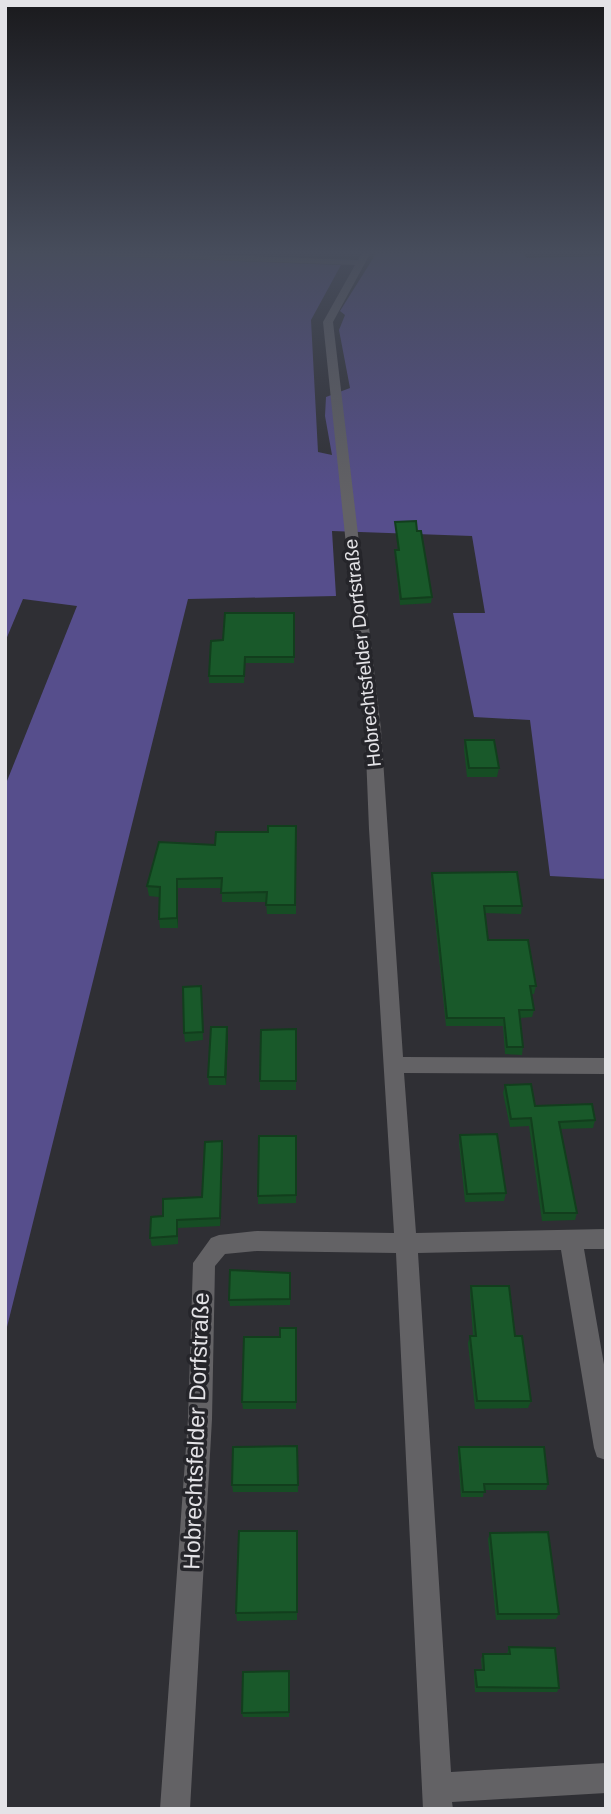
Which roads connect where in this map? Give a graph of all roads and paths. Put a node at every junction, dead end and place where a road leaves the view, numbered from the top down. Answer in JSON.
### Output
{"nodes":[{"id":1,"x":330,"y":337,"type":"edge"},
{"id":2,"x":393,"y":1065,"type":"junction"},
{"id":3,"x":606,"y":1066,"type":"edge"},
{"id":4,"x":606,"y":1239,"type":"edge"},
{"id":5,"x":571,"y":1241,"type":"junction"},
{"id":6,"x":406,"y":1242,"type":"junction"},
{"id":7,"x":606,"y":1448,"type":"edge"},
{"id":8,"x":606,"y":1777,"type":"edge"},
{"id":9,"x":437,"y":1798,"type":"edge"},
{"id":10,"x":175,"y":1809,"type":"edge"}],
"edges":[{"from":1,"to":2,"type":"street","name":"Hobrechtsfelder Dorfstraße"},
{"from":2,"to":3,"type":"street"},
{"from":2,"to":6,"type":"street","name":"Hobrechtsfelder Dorfstraße"},
{"from":4,"to":5,"type":"street","name":"Hobrechtsfelder Dorfstraße"},
{"from":5,"to":6,"type":"street","name":"Hobrechtsfelder Dorfstraße"},
{"from":5,"to":7,"type":"street"},
{"from":6,"to":9,"type":"street","name":"Hobrechtsfelder Dorfstraße"},
{"from":6,"to":10,"type":"street","name":"Hobrechtsfelder Dorfstraße"},
{"from":8,"to":9,"type":"street","name":"Hobrechtsfelder Dorfstraße"}]}
